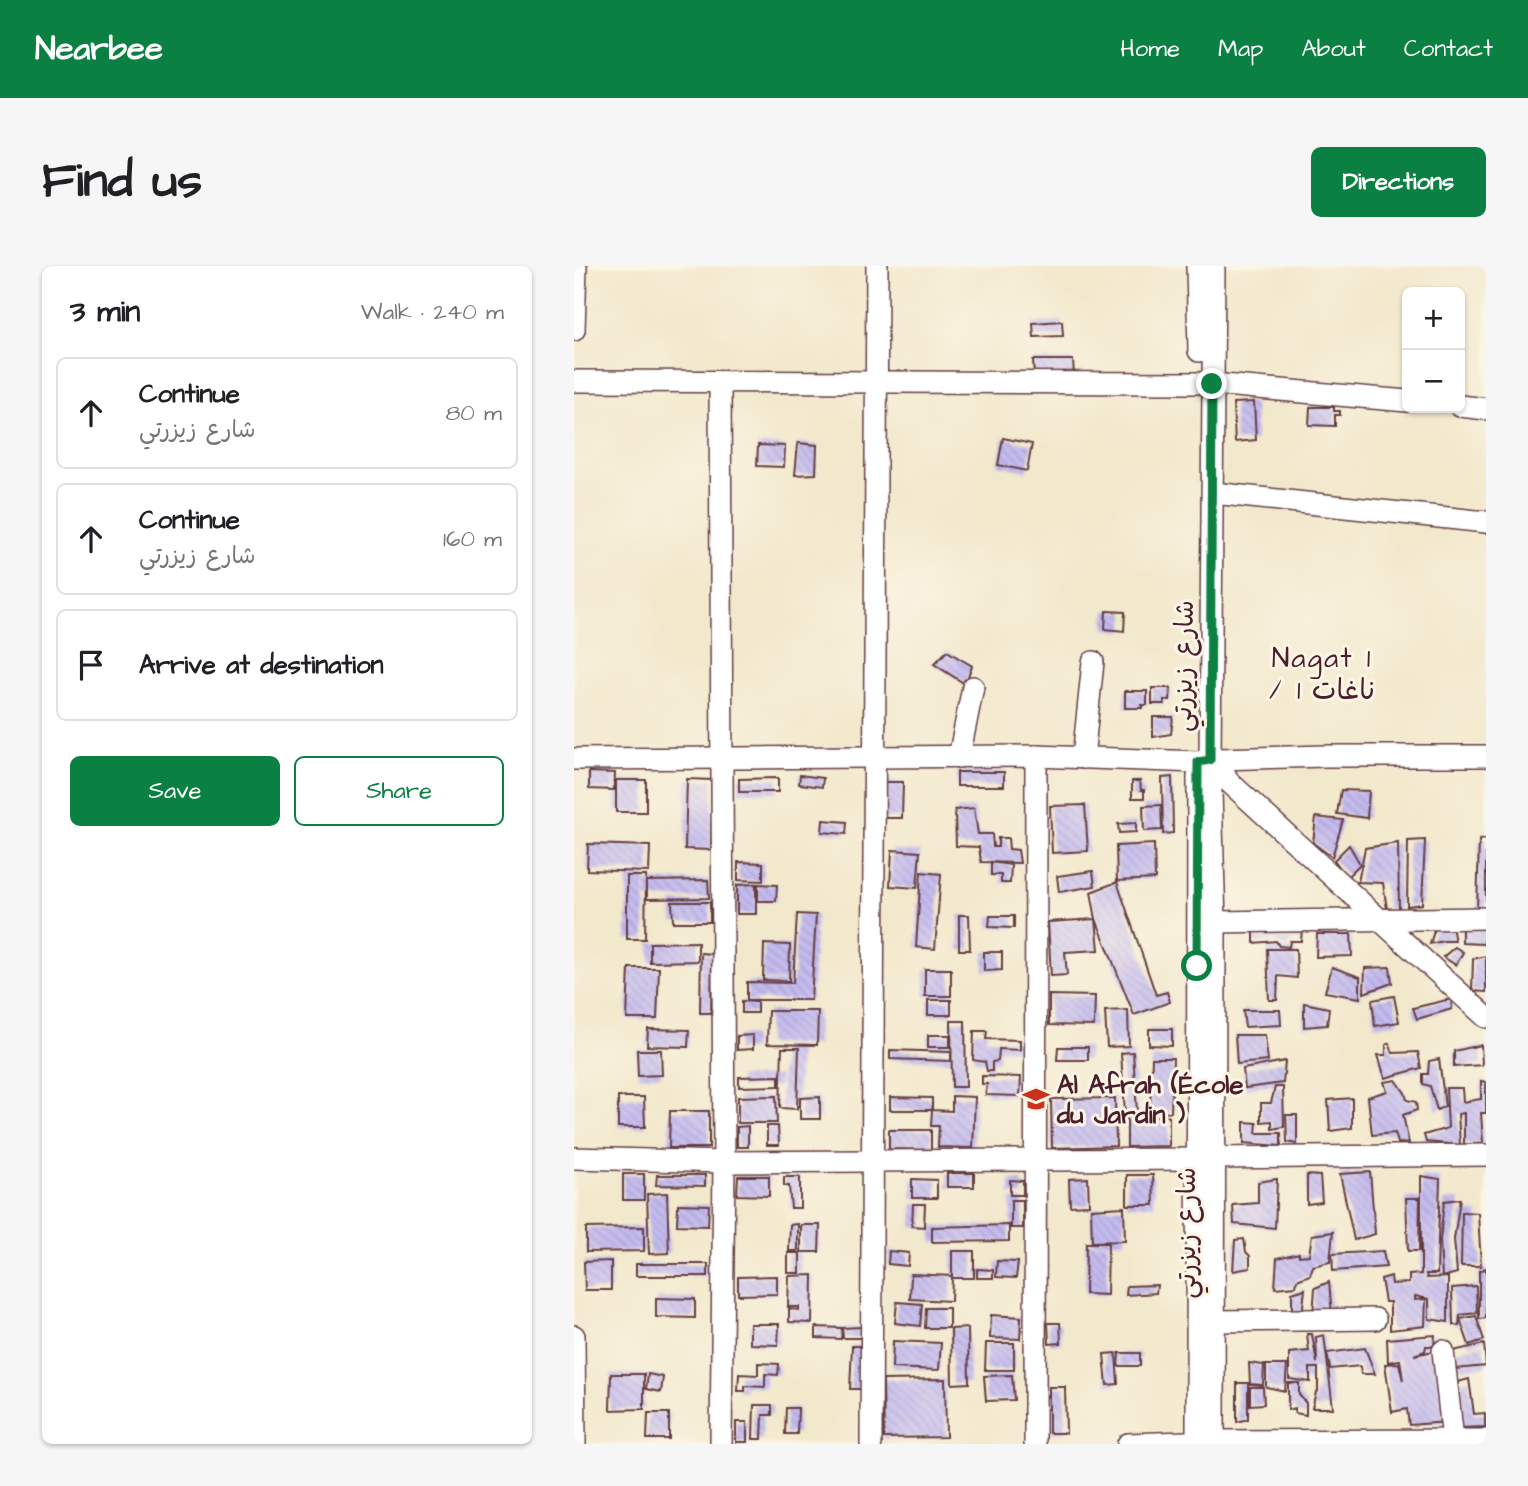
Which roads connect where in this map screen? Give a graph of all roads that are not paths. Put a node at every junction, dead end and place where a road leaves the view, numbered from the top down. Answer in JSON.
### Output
{"nodes":[{"id":1,"x":576,"y":266,"type":"edge"},
{"id":2,"x":877,"y":266,"type":"edge"},
{"id":3,"x":1197,"y":266,"type":"edge"},
{"id":4,"x":1214,"y":266,"type":"edge"},
{"id":5,"x":574,"y":330,"type":"edge"},
{"id":6,"x":574,"y":381,"type":"edge"},
{"id":7,"x":720,"y":383,"type":"junction"},
{"id":8,"x":877,"y":383,"type":"junction"},
{"id":9,"x":1206,"y":383,"type":"junction"},
{"id":10,"x":1402,"y":401,"type":"edge"},
{"id":11,"x":1465,"y":406,"type":"edge"},
{"id":12,"x":1486,"y":408,"type":"edge"},
{"id":13,"x":1213,"y":493,"type":"junction"},
{"id":14,"x":1486,"y":522,"type":"edge"},
{"id":15,"x":1093,"y":662,"type":"dead end"},
{"id":16,"x":973,"y":687,"type":"dead end"},
{"id":17,"x":1036,"y":756,"type":"junction"},
{"id":18,"x":1486,"y":756,"type":"edge"},
{"id":19,"x":874,"y":758,"type":"junction"},
{"id":20,"x":959,"y":758,"type":"junction"},
{"id":21,"x":1083,"y":758,"type":"junction"},
{"id":22,"x":574,"y":759,"type":"edge"},
{"id":23,"x":721,"y":759,"type":"junction"},
{"id":24,"x":1208,"y":760,"type":"junction"},
{"id":25,"x":1486,"y":918,"type":"edge"},
{"id":26,"x":1380,"y":920,"type":"junction"},
{"id":27,"x":1215,"y":922,"type":"junction"},
{"id":28,"x":1486,"y":1017,"type":"edge"},
{"id":29,"x":1036,"y":1155,"type":"junction"},
{"id":30,"x":1486,"y":1155,"type":"edge"},
{"id":31,"x":574,"y":1158,"type":"edge"},
{"id":32,"x":1205,"y":1158,"type":"junction"},
{"id":33,"x":873,"y":1161,"type":"junction"},
{"id":34,"x":724,"y":1162,"type":"junction"},
{"id":35,"x":1375,"y":1319,"type":"dead end"},
{"id":36,"x":1214,"y":1321,"type":"junction"},
{"id":37,"x":574,"y":1336,"type":"edge"},
{"id":38,"x":1443,"y":1351,"type":"dead end"},
{"id":39,"x":1452,"y":1440,"type":"junction"},
{"id":40,"x":1486,"y":1440,"type":"edge"},
{"id":41,"x":1205,"y":1443,"type":"edge"},
{"id":42,"x":575,"y":1444,"type":"edge"},
{"id":43,"x":721,"y":1444,"type":"edge"},
{"id":44,"x":871,"y":1444,"type":"edge"},
{"id":45,"x":1035,"y":1444,"type":"edge"},
{"id":46,"x":1128,"y":1444,"type":"edge"}],
"edges":[{"from":1,"to":5,"type":"street"},
{"from":2,"to":8,"type":"street"},
{"from":3,"to":9,"type":"street","name":"شارع زيزرتي"},
{"from":4,"to":9,"type":"street","name":"شارع زيزرتي"},
{"from":6,"to":7,"type":"street"},
{"from":7,"to":8,"type":"street"},
{"from":7,"to":23,"type":"street"},
{"from":8,"to":9,"type":"street"},
{"from":8,"to":19,"type":"street"},
{"from":9,"to":10,"type":"street"},
{"from":9,"to":13,"type":"street","name":"شارع زيزرتي"},
{"from":9,"to":24,"type":"street","name":"شارع زيزرتي"},
{"from":11,"to":12,"type":"street"},
{"from":13,"to":14,"type":"street"},
{"from":13,"to":24,"type":"street","name":"شارع زيزرتي"},
{"from":15,"to":21,"type":"street"},
{"from":16,"to":20,"type":"street"},
{"from":17,"to":20,"type":"street"},
{"from":17,"to":21,"type":"street"},
{"from":17,"to":29,"type":"street"},
{"from":18,"to":24,"type":"street"},
{"from":19,"to":20,"type":"street"},
{"from":19,"to":23,"type":"street"},
{"from":19,"to":33,"type":"street"},
{"from":21,"to":24,"type":"street"},
{"from":22,"to":23,"type":"street"},
{"from":23,"to":34,"type":"street"},
{"from":24,"to":26,"type":"street"},
{"from":24,"to":27,"type":"street","name":"شارع زيزرتي"},
{"from":24,"to":32,"type":"street","name":"شارع زيزرتي"},
{"from":25,"to":26,"type":"street"},
{"from":26,"to":27,"type":"street"},
{"from":26,"to":28,"type":"street"},
{"from":27,"to":32,"type":"street","name":"شارع زيزرتي"},
{"from":29,"to":32,"type":"street"},
{"from":29,"to":33,"type":"street"},
{"from":29,"to":45,"type":"street"},
{"from":30,"to":32,"type":"street"},
{"from":31,"to":34,"type":"street"},
{"from":32,"to":36,"type":"street","name":"شارع زيزرتي"},
{"from":32,"to":41,"type":"street","name":"شارع زيزرتي"},
{"from":33,"to":34,"type":"street"},
{"from":33,"to":44,"type":"street"},
{"from":34,"to":43,"type":"street"},
{"from":35,"to":36,"type":"street"},
{"from":36,"to":41,"type":"street","name":"شارع زيزرتي"},
{"from":37,"to":42,"type":"street"},
{"from":38,"to":39,"type":"street"},
{"from":39,"to":40,"type":"street"},
{"from":39,"to":41,"type":"street"},
{"from":41,"to":46,"type":"street"}]}
